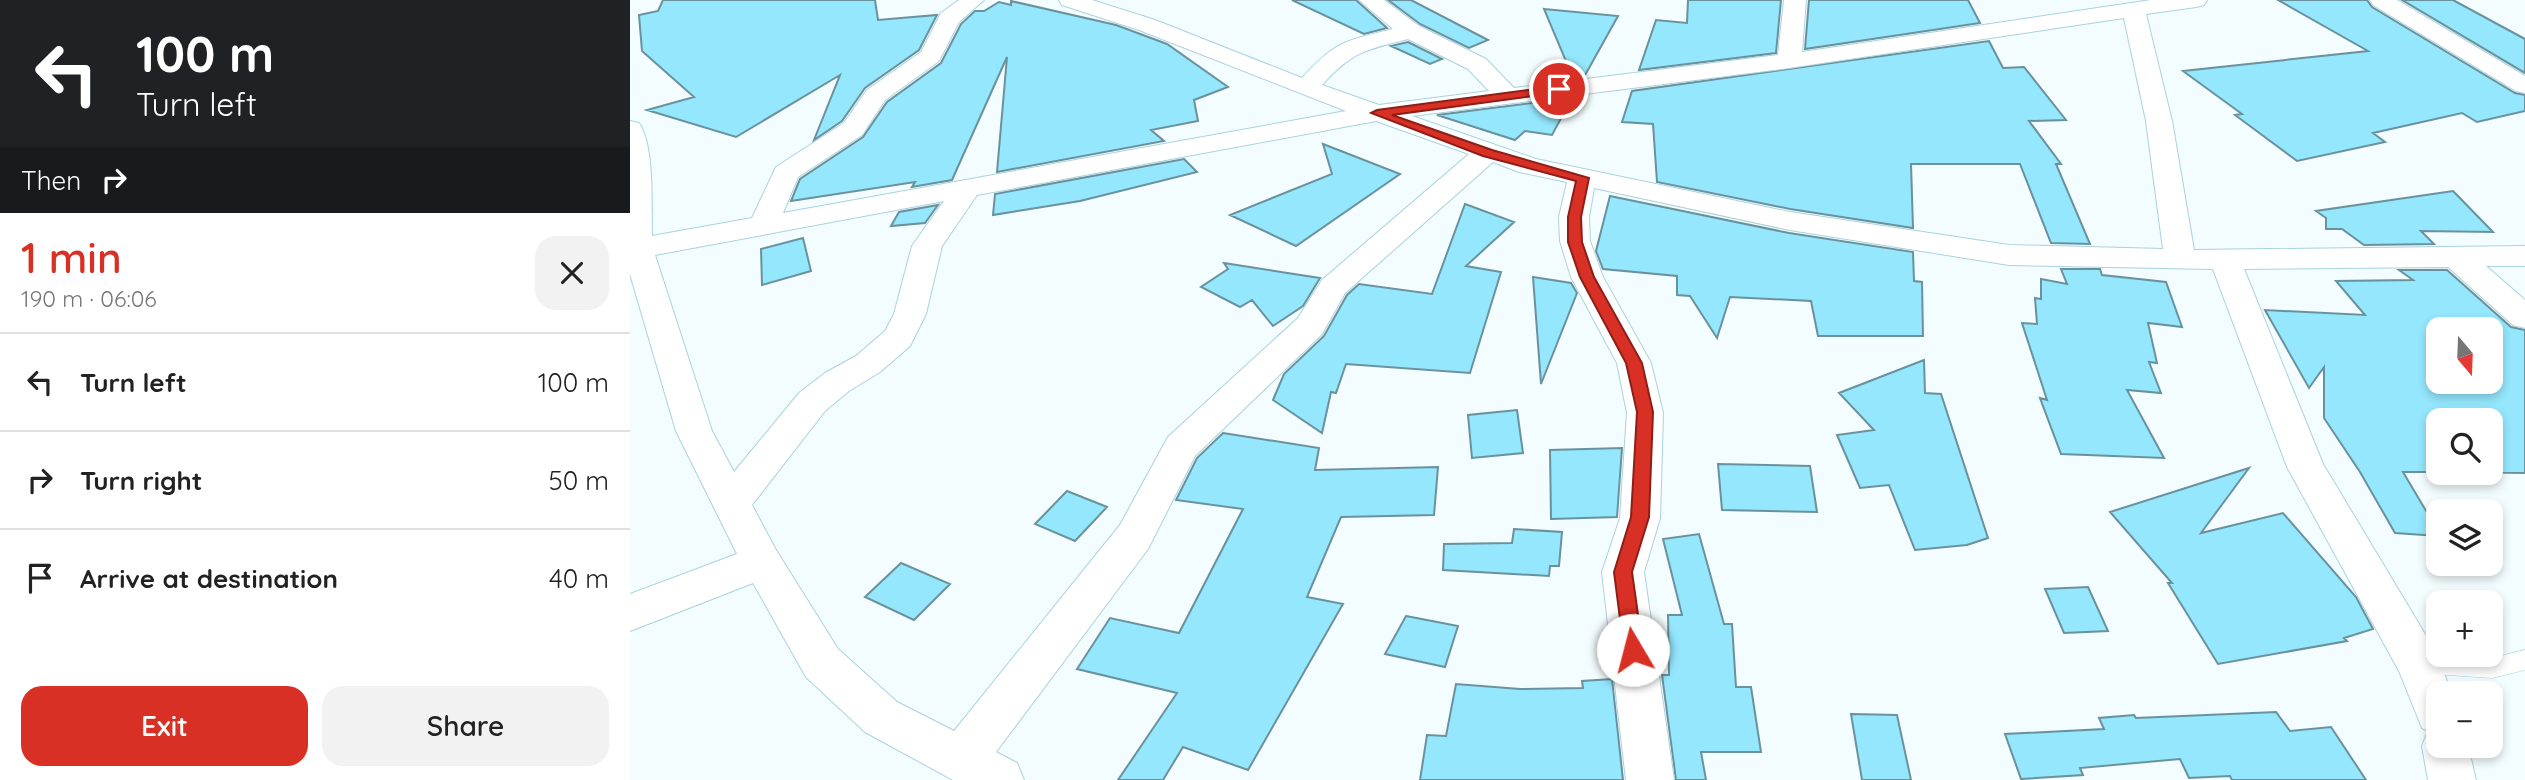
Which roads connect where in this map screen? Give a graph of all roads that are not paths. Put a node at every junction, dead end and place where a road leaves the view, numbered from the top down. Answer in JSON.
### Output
{"nodes":[{"id":1,"x":973,"y":0,"type":"edge"},
{"id":2,"x":1070,"y":0,"type":"edge"},
{"id":3,"x":1370,"y":0,"type":"edge"},
{"id":4,"x":1796,"y":0,"type":"edge"},
{"id":5,"x":2196,"y":0,"type":"edge"},
{"id":6,"x":2381,"y":0,"type":"edge"},
{"id":7,"x":2134,"y":11,"type":"junction"},
{"id":8,"x":1411,"y":32,"type":"junction"},
{"id":9,"x":1789,"y":61,"type":"junction"},
{"id":10,"x":2525,"y":86,"type":"edge"},
{"id":11,"x":1306,"y":88,"type":"junction"},
{"id":12,"x":1507,"y":96,"type":"junction"},
{"id":13,"x":1377,"y":113,"type":"junction"},
{"id":14,"x":630,"y":129,"type":"edge"},
{"id":15,"x":1487,"y":153,"type":"junction"},
{"id":16,"x":1582,"y":178,"type":"junction"},
{"id":17,"x":967,"y":189,"type":"junction"},
{"id":18,"x":763,"y":226,"type":"junction"},
{"id":19,"x":634,"y":250,"type":"edge"},
{"id":20,"x":2525,"y":256,"type":"edge"},
{"id":21,"x":2180,"y":258,"type":"junction"},
{"id":22,"x":2457,"y":258,"type":"junction"},
{"id":23,"x":2225,"y":260,"type":"junction"},
{"id":24,"x":2525,"y":317,"type":"edge"},
{"id":25,"x":731,"y":503,"type":"junction"},
{"id":26,"x":762,"y":562,"type":"junction"},
{"id":27,"x":630,"y":612,"type":"edge"},
{"id":28,"x":2525,"y":660,"type":"edge"},
{"id":29,"x":2418,"y":663,"type":"junction"},
{"id":30,"x":2426,"y":683,"type":"edge"},
{"id":31,"x":2447,"y":758,"type":"edge"},
{"id":32,"x":961,"y":760,"type":"junction"},
{"id":33,"x":1000,"y":780,"type":"edge"},
{"id":34,"x":1650,"y":780,"type":"edge"},
{"id":35,"x":2452,"y":780,"type":"edge"}],
"edges":[{"from":1,"to":18,"type":"street"},
{"from":2,"to":11,"type":"street"},
{"from":3,"to":8,"type":"street"},
{"from":4,"to":9,"type":"street"},
{"from":5,"to":7,"type":"street"},
{"from":6,"to":10,"type":"street"},
{"from":7,"to":9,"type":"street"},
{"from":7,"to":21,"type":"street"},
{"from":8,"to":11,"type":"street"},
{"from":8,"to":12,"type":"street"},
{"from":9,"to":12,"type":"street"},
{"from":11,"to":13,"type":"street"},
{"from":12,"to":13,"type":"street"},
{"from":13,"to":15,"type":"street"},
{"from":13,"to":17,"type":"street"},
{"from":14,"to":19,"type":"street"},
{"from":15,"to":16,"type":"street"},
{"from":15,"to":32,"type":"street"},
{"from":16,"to":21,"type":"street"},
{"from":16,"to":34,"type":"street"},
{"from":17,"to":18,"type":"street"},
{"from":17,"to":25,"type":"street"},
{"from":18,"to":19,"type":"street"},
{"from":19,"to":25,"type":"street"},
{"from":20,"to":22,"type":"street"},
{"from":21,"to":23,"type":"street"},
{"from":22,"to":23,"type":"street"},
{"from":22,"to":24,"type":"street"},
{"from":23,"to":29,"type":"street"},
{"from":25,"to":26,"type":"street"},
{"from":26,"to":27,"type":"street"},
{"from":26,"to":32,"type":"street"},
{"from":28,"to":29,"type":"lane"},
{"from":29,"to":30,"type":"street"},
{"from":31,"to":35,"type":"street"},
{"from":32,"to":33,"type":"street"}]}
